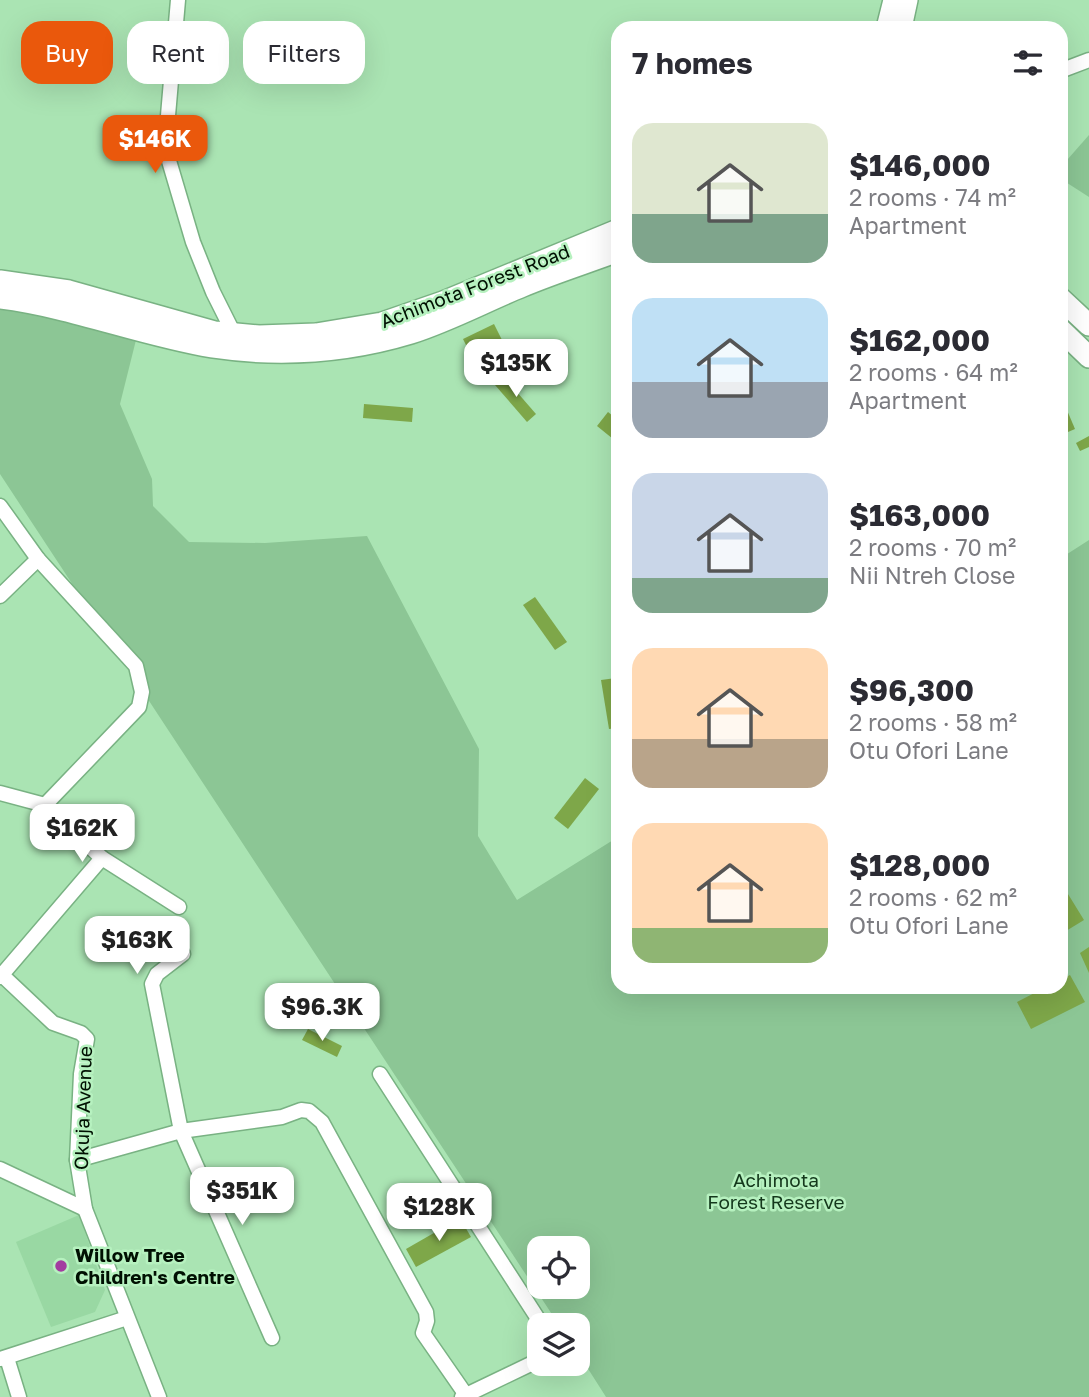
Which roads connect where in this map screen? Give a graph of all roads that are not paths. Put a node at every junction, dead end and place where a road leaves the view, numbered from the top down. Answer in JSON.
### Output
{"nodes":[{"id":1,"x":178,"y":0,"type":"edge"},
{"id":2,"x":893,"y":0,"type":"edge"},
{"id":3,"x":908,"y":0,"type":"edge"},
{"id":4,"x":888,"y":21,"type":"edge"},
{"id":5,"x":904,"y":21,"type":"edge"},
{"id":6,"x":1089,"y":60,"type":"edge"},
{"id":7,"x":1068,"y":68,"type":"edge"},
{"id":8,"x":611,"y":233,"type":"edge"},
{"id":9,"x":611,"y":254,"type":"edge"},
{"id":10,"x":0,"y":281,"type":"edge"},
{"id":11,"x":0,"y":298,"type":"edge"},
{"id":12,"x":1068,"y":305,"type":"edge"},
{"id":13,"x":1089,"y":325,"type":"edge"},
{"id":14,"x":234,"y":334,"type":"junction"},
{"id":15,"x":1068,"y":337,"type":"edge"},
{"id":16,"x":1089,"y":358,"type":"edge"},
{"id":17,"x":0,"y":506,"type":"edge"},
{"id":18,"x":38,"y":559,"type":"junction"},
{"id":19,"x":0,"y":596,"type":"edge"},
{"id":20,"x":0,"y":793,"type":"edge"},
{"id":21,"x":45,"y":805,"type":"junction"},
{"id":22,"x":102,"y":858,"type":"junction"},
{"id":23,"x":179,"y":907,"type":"dead end"},
{"id":24,"x":183,"y":954,"type":"dead end"},
{"id":25,"x":1,"y":976,"type":"edge"},
{"id":26,"x":380,"y":1074,"type":"dead end"},
{"id":27,"x":181,"y":1131,"type":"junction"},
{"id":28,"x":77,"y":1160,"type":"junction"},
{"id":29,"x":0,"y":1169,"type":"edge"},
{"id":30,"x":85,"y":1209,"type":"junction"},
{"id":31,"x":534,"y":1313,"type":"edge"},
{"id":32,"x":127,"y":1318,"type":"junction"},
{"id":33,"x":272,"y":1338,"type":"dead end"},
{"id":34,"x":3,"y":1359,"type":"edge"},
{"id":35,"x":527,"y":1367,"type":"edge"},
{"id":36,"x":485,"y":1392,"type":"edge"},
{"id":37,"x":464,"y":1396,"type":"edge"},
{"id":38,"x":19,"y":1397,"type":"edge"},
{"id":39,"x":159,"y":1397,"type":"edge"}],
"edges":[{"from":1,"to":14,"type":"street"},
{"from":2,"to":4,"type":"main road"},
{"from":3,"to":5,"type":"main road"},
{"from":6,"to":7,"type":"street"},
{"from":8,"to":14,"type":"main road","name":"Achimota Forest Road"},
{"from":9,"to":11,"type":"main road","name":"Achimota Forest Road"},
{"from":10,"to":14,"type":"main road","name":"Achimota Forest Road"},
{"from":12,"to":13,"type":"main road"},
{"from":15,"to":16,"type":"main road"},
{"from":17,"to":18,"type":"street"},
{"from":18,"to":19,"type":"street"},
{"from":18,"to":21,"type":"street"},
{"from":20,"to":21,"type":"street"},
{"from":21,"to":22,"type":"street"},
{"from":22,"to":23,"type":"street"},
{"from":22,"to":25,"type":"street"},
{"from":24,"to":27,"type":"street"},
{"from":25,"to":28,"type":"street","name":"Okuja Avenue"},
{"from":26,"to":31,"type":"street"},
{"from":27,"to":28,"type":"street"},
{"from":27,"to":33,"type":"street"},
{"from":27,"to":37,"type":"street"},
{"from":28,"to":30,"type":"street","name":"Okuja Avenue"},
{"from":29,"to":30,"type":"street"},
{"from":30,"to":32,"type":"street","name":"Okuja Avenue"},
{"from":32,"to":34,"type":"street"},
{"from":32,"to":39,"type":"street","name":"Okuja Avenue"},
{"from":34,"to":38,"type":"street"},
{"from":35,"to":36,"type":"street"},
{"from":36,"to":37,"type":"street"}]}
